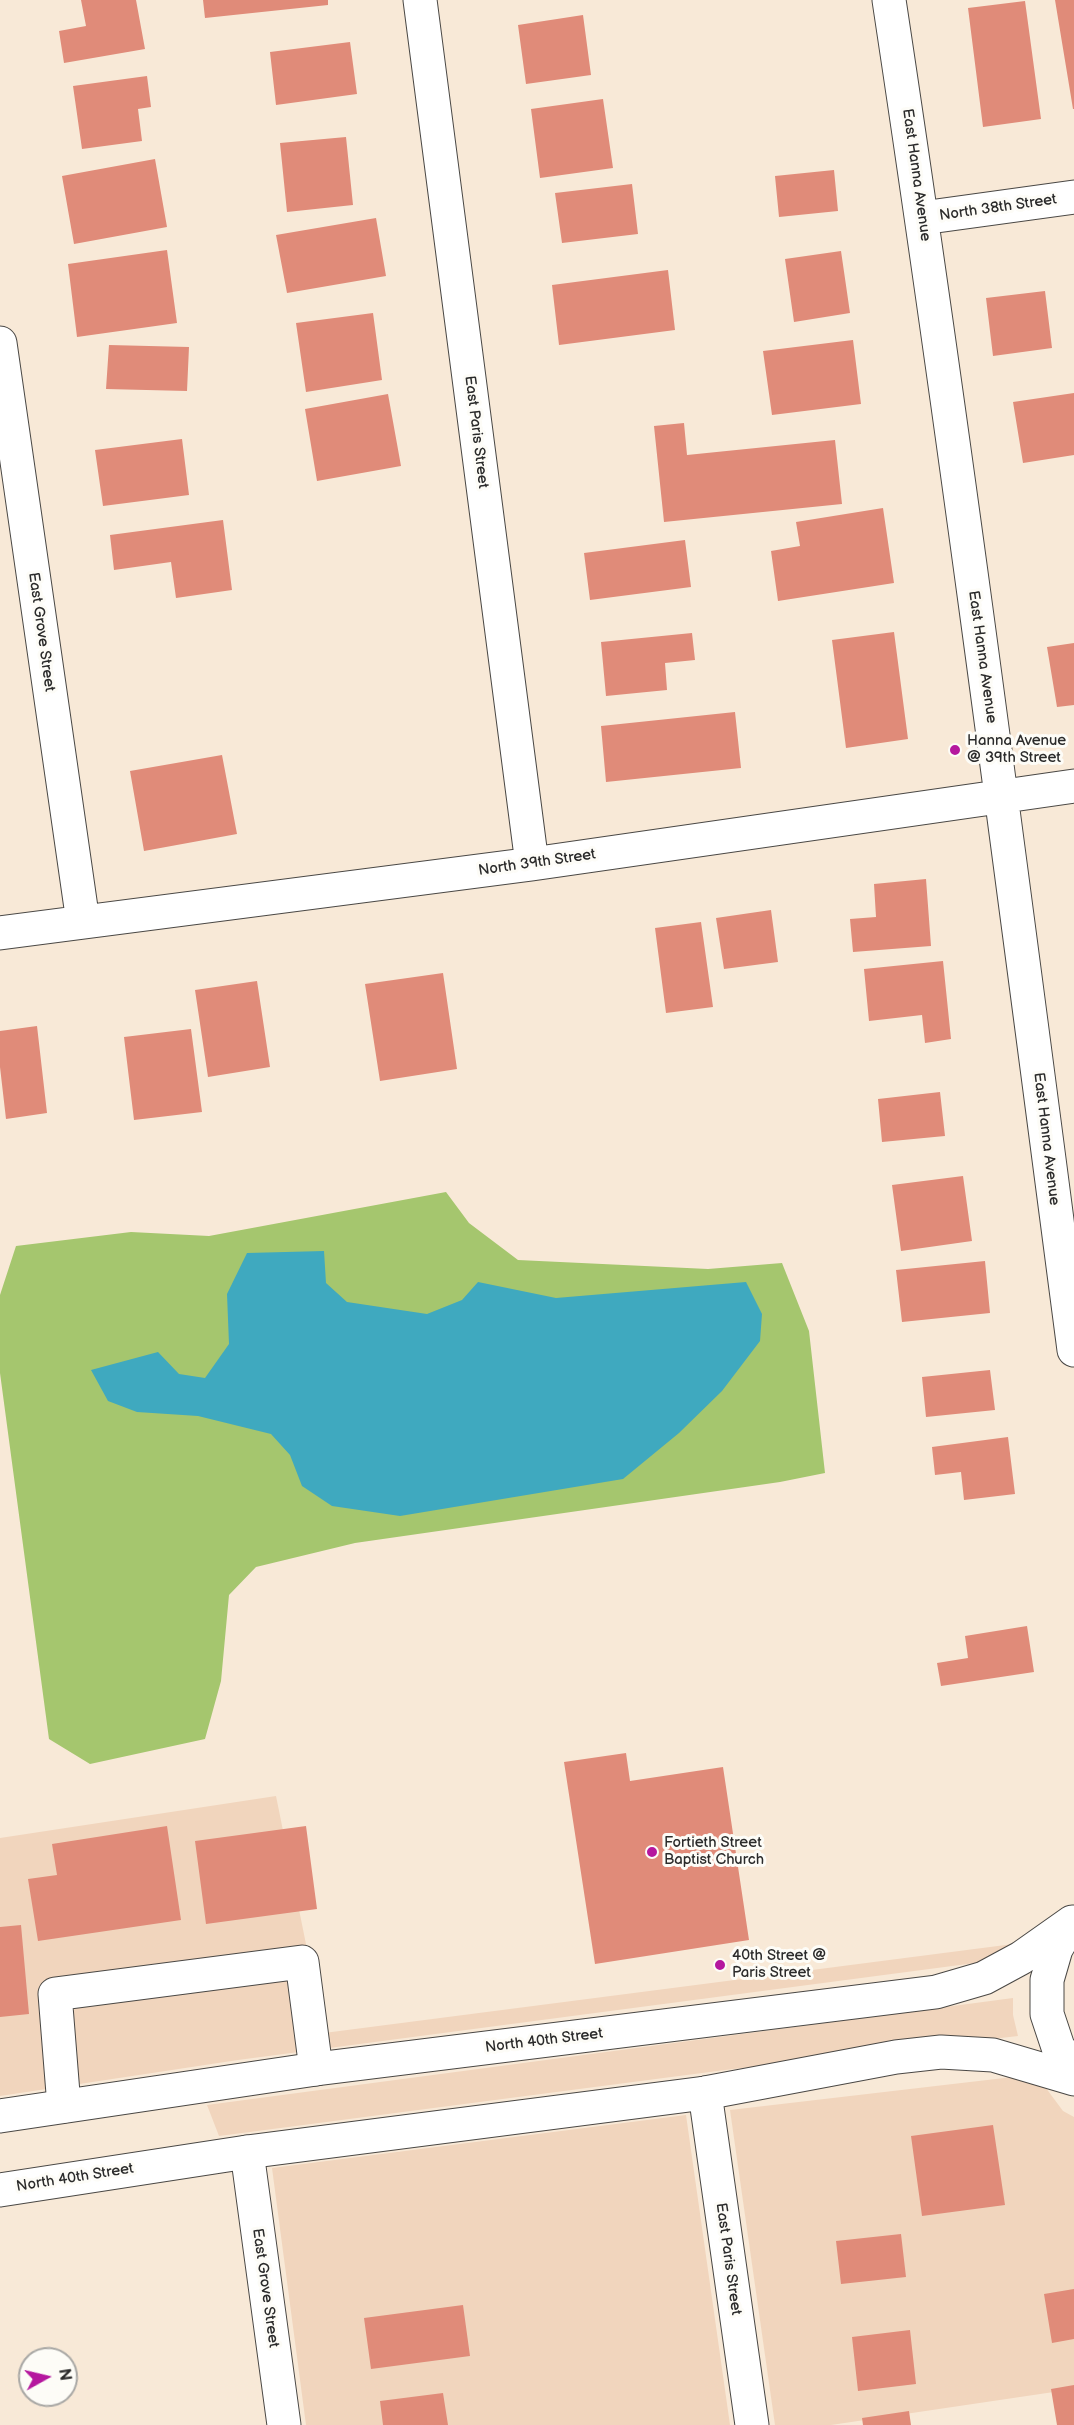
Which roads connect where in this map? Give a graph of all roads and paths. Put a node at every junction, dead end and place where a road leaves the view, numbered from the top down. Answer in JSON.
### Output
{"nodes":[{"id":1,"x":420,"y":0,"type":"edge"},
{"id":2,"x":889,"y":0,"type":"edge"},
{"id":3,"x":1074,"y":197,"type":"edge"},
{"id":4,"x":922,"y":218,"type":"junction"},
{"id":5,"x":0,"y":343,"type":"edge"},
{"id":6,"x":1074,"y":786,"type":"edge"},
{"id":7,"x":1002,"y":796,"type":"junction"},
{"id":8,"x":532,"y":864,"type":"junction"},
{"id":9,"x":83,"y":922,"type":"junction"},
{"id":10,"x":0,"y":933,"type":"edge"},
{"id":11,"x":1074,"y":1350,"type":"edge"},
{"id":12,"x":1073,"y":1921,"type":"edge"},
{"id":13,"x":316,"y":2069,"type":"junction"},
{"id":14,"x":1074,"y":2070,"type":"edge"},
{"id":15,"x":1074,"y":2079,"type":"edge"},
{"id":16,"x":705,"y":2093,"type":"junction"},
{"id":17,"x":64,"y":2106,"type":"junction"},
{"id":18,"x":0,"y":2116,"type":"edge"},
{"id":19,"x":248,"y":2152,"type":"junction"},
{"id":20,"x":0,"y":2190,"type":"edge"},
{"id":21,"x":284,"y":2425,"type":"edge"},
{"id":22,"x":752,"y":2425,"type":"edge"}],
"edges":[{"from":1,"to":8,"type":"street","name":"East Paris Street"},
{"from":2,"to":4,"type":"street","name":"East Hanna Avenue"},
{"from":3,"to":4,"type":"street","name":"North 38th Street"},
{"from":4,"to":7,"type":"street","name":"East Hanna Avenue"},
{"from":5,"to":9,"type":"street","name":"East Grove Street"},
{"from":6,"to":7,"type":"street","name":"North 39th Street"},
{"from":7,"to":8,"type":"street","name":"North 39th Street"},
{"from":7,"to":11,"type":"street","name":"East Hanna Avenue"},
{"from":8,"to":9,"type":"street","name":"North 39th Street"},
{"from":9,"to":10,"type":"street","name":"North 39th Street"},
{"from":12,"to":13,"type":"street","name":"North 40th Street"},
{"from":12,"to":14,"type":"street"},
{"from":13,"to":17,"type":"street","name":"North 40th Street"},
{"from":13,"to":17,"type":"street"},
{"from":15,"to":16,"type":"street","name":"North 40th Street"},
{"from":16,"to":19,"type":"street","name":"North 40th Street"},
{"from":16,"to":22,"type":"street","name":"East Paris Street"},
{"from":17,"to":18,"type":"street","name":"North 40th Street"},
{"from":19,"to":20,"type":"street","name":"North 40th Street"},
{"from":19,"to":21,"type":"street","name":"East Grove Street"}]}
